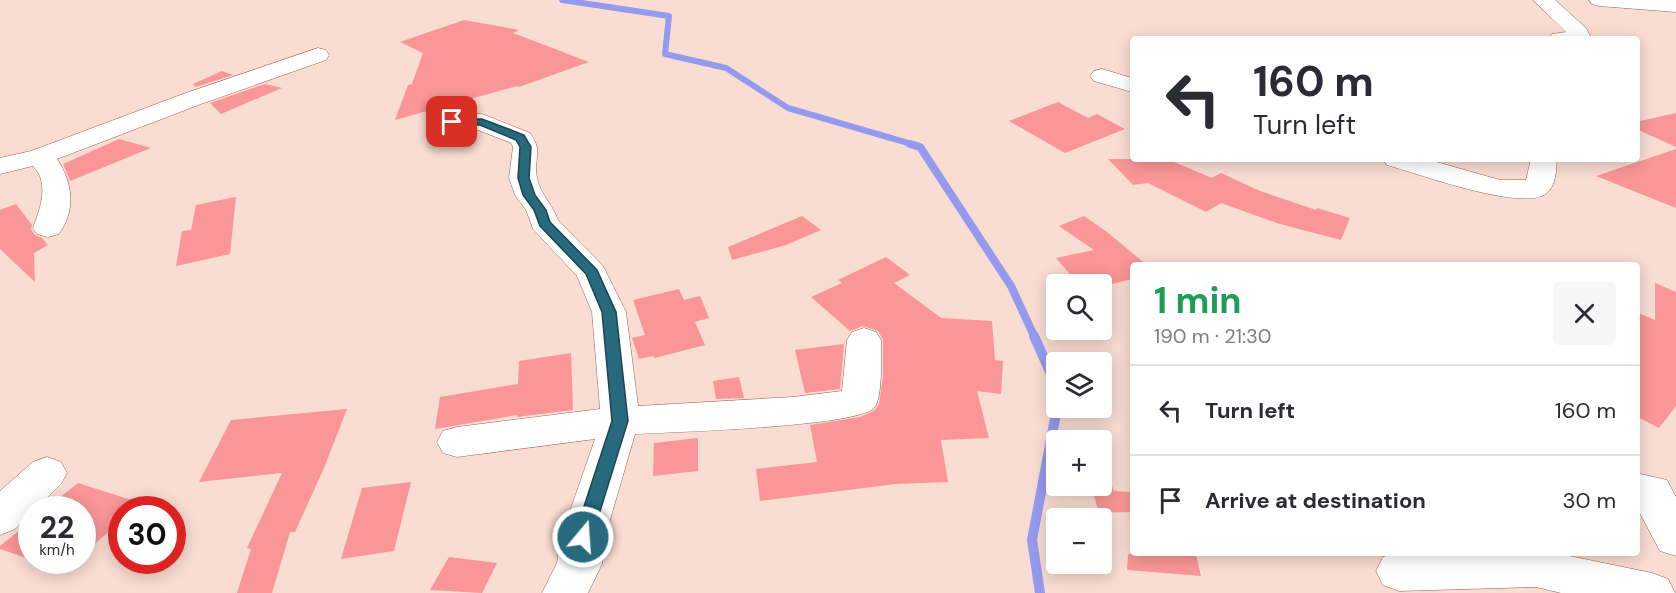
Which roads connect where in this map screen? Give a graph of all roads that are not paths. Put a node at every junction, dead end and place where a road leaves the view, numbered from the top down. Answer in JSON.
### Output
{"nodes":[{"id":1,"x":1543,"y":0,"type":"edge"},
{"id":2,"x":1599,"y":0,"type":"edge"},
{"id":3,"x":1676,"y":6,"type":"edge"},
{"id":4,"x":1579,"y":36,"type":"edge"},
{"id":5,"x":318,"y":55,"type":"dead end"},
{"id":6,"x":1102,"y":76,"type":"dead end"},
{"id":7,"x":1130,"y":84,"type":"edge"},
{"id":8,"x":452,"y":122,"type":"dead end"},
{"id":9,"x":39,"y":157,"type":"junction"},
{"id":10,"x":1406,"y":162,"type":"edge"},
{"id":11,"x":1544,"y":162,"type":"edge"},
{"id":12,"x":0,"y":166,"type":"edge"},
{"id":13,"x":48,"y":228,"type":"dead end"},
{"id":14,"x":864,"y":340,"type":"dead end"},
{"id":15,"x":620,"y":421,"type":"junction"},
{"id":16,"x":456,"y":442,"type":"dead end"},
{"id":17,"x":47,"y":473,"type":"dead end"},
{"id":18,"x":1642,"y":485,"type":"edge"},
{"id":19,"x":0,"y":517,"type":"edge"},
{"id":20,"x":1676,"y":538,"type":"edge"},
{"id":21,"x":1400,"y":571,"type":"dead end"},
{"id":22,"x":565,"y":593,"type":"edge"},
{"id":23,"x":1652,"y":593,"type":"edge"}],
"edges":[{"from":1,"to":4,"type":"street"},
{"from":2,"to":3,"type":"street"},
{"from":5,"to":9,"type":"street"},
{"from":6,"to":7,"type":"street"},
{"from":8,"to":15,"type":"street"},
{"from":9,"to":12,"type":"street"},
{"from":9,"to":13,"type":"street"},
{"from":10,"to":11,"type":"street"},
{"from":14,"to":15,"type":"street"},
{"from":15,"to":16,"type":"street"},
{"from":15,"to":22,"type":"street"},
{"from":17,"to":19,"type":"street"},
{"from":18,"to":20,"type":"street"},
{"from":21,"to":23,"type":"street"}]}
